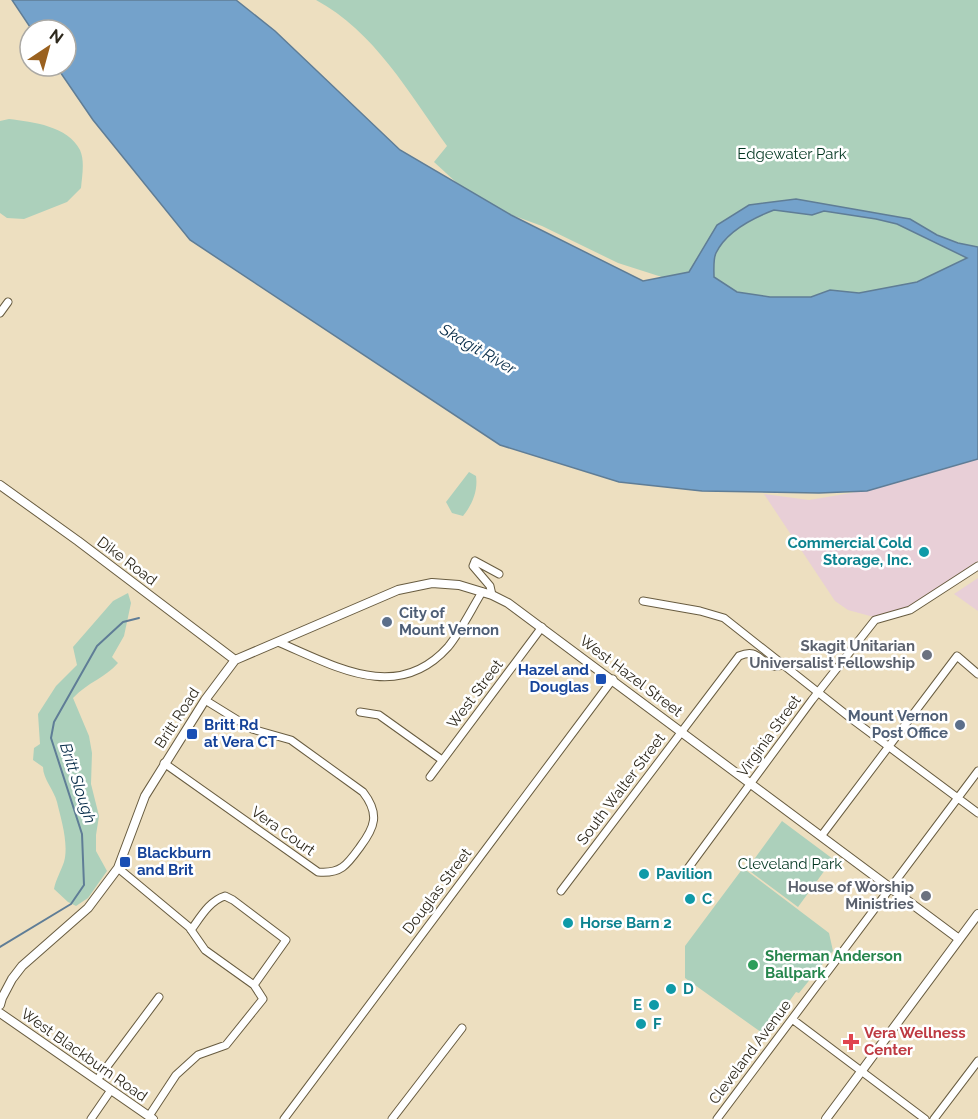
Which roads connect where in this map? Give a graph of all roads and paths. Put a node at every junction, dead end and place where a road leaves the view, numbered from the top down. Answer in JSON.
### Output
{"nodes":[{"id":1,"x":8,"y":302,"type":"dead end"},
{"id":2,"x":0,"y":313,"type":"edge"},
{"id":3,"x":0,"y":485,"type":"edge"},
{"id":4,"x":978,"y":566,"type":"edge"},
{"id":5,"x":499,"y":574,"type":"dead end"},
{"id":6,"x":482,"y":592,"type":"junction"},
{"id":7,"x":492,"y":595,"type":"junction"},
{"id":8,"x":643,"y":601,"type":"dead end"},
{"id":9,"x":542,"y":627,"type":"junction"},
{"id":10,"x":278,"y":642,"type":"junction"},
{"id":11,"x":235,"y":660,"type":"junction"},
{"id":12,"x":783,"y":665,"type":"junction"},
{"id":13,"x":978,"y":674,"type":"edge"},
{"id":14,"x":613,"y":679,"type":"junction"},
{"id":15,"x":818,"y":693,"type":"junction"},
{"id":16,"x":205,"y":700,"type":"junction"},
{"id":17,"x":360,"y":712,"type":"dead end"},
{"id":18,"x":681,"y":731,"type":"junction"},
{"id":19,"x":887,"y":746,"type":"junction"},
{"id":20,"x":442,"y":760,"type":"junction"},
{"id":21,"x":164,"y":763,"type":"junction"},
{"id":22,"x":978,"y":771,"type":"edge"},
{"id":23,"x":430,"y":777,"type":"dead end"},
{"id":24,"x":751,"y":783,"type":"junction"},
{"id":25,"x":958,"y":798,"type":"junction"},
{"id":26,"x":978,"y":813,"type":"edge"},
{"id":27,"x":822,"y":835,"type":"junction"},
{"id":28,"x":118,"y":868,"type":"junction"},
{"id":29,"x":686,"y":871,"type":"dead end"},
{"id":30,"x":890,"y":887,"type":"junction"},
{"id":31,"x":561,"y":891,"type":"dead end"},
{"id":32,"x":978,"y":914,"type":"edge"},
{"id":33,"x":191,"y":930,"type":"junction"},
{"id":34,"x":959,"y":939,"type":"junction"},
{"id":35,"x":254,"y":985,"type":"junction"},
{"id":36,"x":159,"y":997,"type":"dead end"},
{"id":37,"x":0,"y":1005,"type":"edge"},
{"id":38,"x":0,"y":1013,"type":"edge"},
{"id":39,"x":792,"y":1019,"type":"junction"},
{"id":40,"x":462,"y":1028,"type":"dead end"},
{"id":41,"x":978,"y":1061,"type":"edge"},
{"id":42,"x":862,"y":1070,"type":"junction"},
{"id":43,"x":97,"y":1080,"type":"junction"},
{"id":44,"x":111,"y":1090,"type":"junction"},
{"id":45,"x":151,"y":1118,"type":"edge"},
{"id":46,"x":91,"y":1119,"type":"edge"},
{"id":47,"x":284,"y":1119,"type":"edge"},
{"id":48,"x":392,"y":1119,"type":"edge"},
{"id":49,"x":717,"y":1119,"type":"edge"},
{"id":50,"x":826,"y":1119,"type":"edge"},
{"id":51,"x":925,"y":1119,"type":"edge"},
{"id":52,"x":934,"y":1119,"type":"edge"}],
"edges":[{"from":1,"to":2,"type":"street"},
{"from":3,"to":11,"type":"street","name":"Dike Road"},
{"from":4,"to":15,"type":"street","name":"Virginia Street"},
{"from":5,"to":7,"type":"street"},
{"from":6,"to":7,"type":"street","name":"West Hazel Street"},
{"from":6,"to":10,"type":"street"},
{"from":6,"to":10,"type":"street"},
{"from":7,"to":9,"type":"street","name":"West Hazel Street"},
{"from":8,"to":12,"type":"street"},
{"from":9,"to":14,"type":"street","name":"West Hazel Street"},
{"from":9,"to":20,"type":"street","name":"West Street"},
{"from":10,"to":11,"type":"street"},
{"from":11,"to":16,"type":"street","name":"Britt Road"},
{"from":12,"to":15,"type":"street"},
{"from":12,"to":18,"type":"street","name":"South Walter Street"},
{"from":13,"to":19,"type":"street"},
{"from":14,"to":18,"type":"street","name":"West Hazel Street"},
{"from":14,"to":47,"type":"street","name":"Douglas Street"},
{"from":15,"to":19,"type":"street"},
{"from":15,"to":24,"type":"street","name":"Virginia Street"},
{"from":16,"to":21,"type":"street","name":"Britt Road"},
{"from":16,"to":21,"type":"street","name":"Vera Court"},
{"from":17,"to":20,"type":"street"},
{"from":18,"to":24,"type":"street","name":"West Hazel Street"},
{"from":18,"to":31,"type":"street","name":"South Walter Street"},
{"from":19,"to":25,"type":"street"},
{"from":19,"to":27,"type":"street"},
{"from":20,"to":23,"type":"street","name":"West Street"},
{"from":21,"to":28,"type":"street","name":"Britt Road"},
{"from":22,"to":25,"type":"street","name":"Cleveland Avenue"},
{"from":24,"to":27,"type":"street","name":"West Hazel Street"},
{"from":24,"to":29,"type":"street","name":"Virginia Street"},
{"from":25,"to":26,"type":"street"},
{"from":25,"to":30,"type":"street","name":"Cleveland Avenue"},
{"from":27,"to":30,"type":"street","name":"West Hazel Street"},
{"from":28,"to":33,"type":"street"},
{"from":28,"to":37,"type":"street","name":"Britt Road"},
{"from":30,"to":34,"type":"street","name":"West Hazel Street"},
{"from":30,"to":39,"type":"street","name":"Cleveland Avenue"},
{"from":32,"to":34,"type":"street"},
{"from":33,"to":35,"type":"street"},
{"from":33,"to":35,"type":"street"},
{"from":34,"to":42,"type":"street"},
{"from":35,"to":45,"type":"street"},
{"from":36,"to":43,"type":"street"},
{"from":38,"to":43,"type":"street","name":"West Blackburn Road"},
{"from":39,"to":42,"type":"street"},
{"from":39,"to":49,"type":"street","name":"Cleveland Avenue"},
{"from":40,"to":48,"type":"street"},
{"from":41,"to":52,"type":"street"},
{"from":42,"to":50,"type":"street"},
{"from":42,"to":51,"type":"street"},
{"from":43,"to":44,"type":"street","name":"West Blackburn Road"},
{"from":44,"to":45,"type":"street","name":"West Blackburn Road"},
{"from":44,"to":46,"type":"street"}]}
